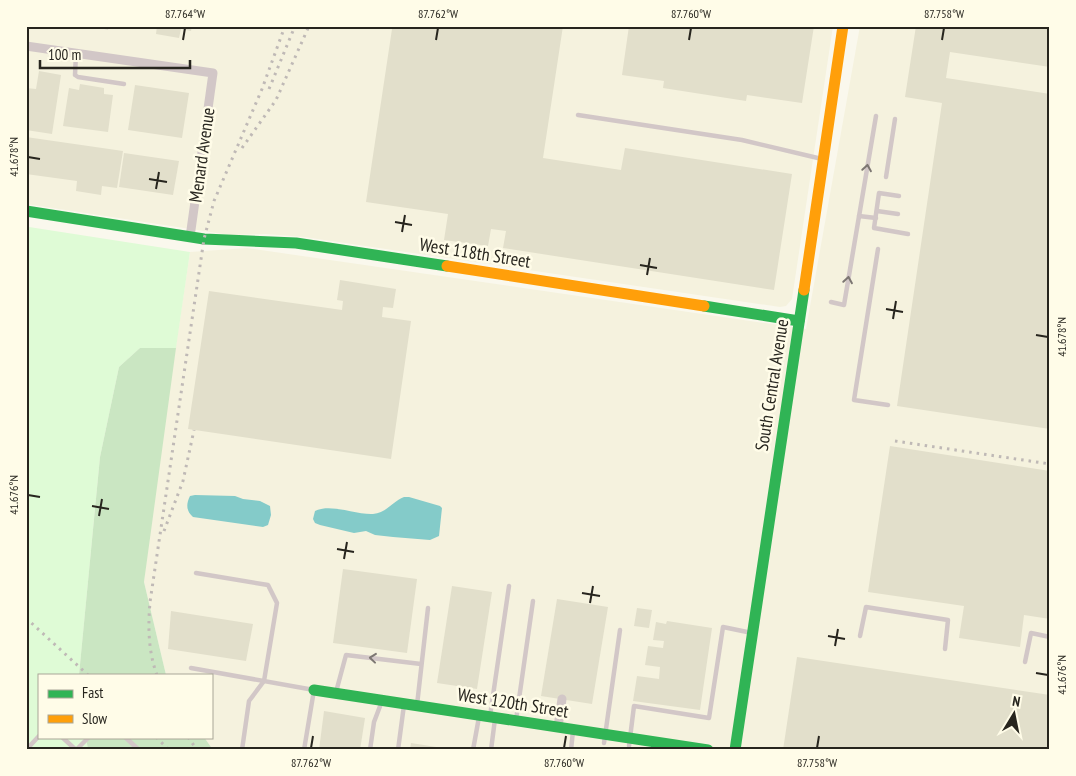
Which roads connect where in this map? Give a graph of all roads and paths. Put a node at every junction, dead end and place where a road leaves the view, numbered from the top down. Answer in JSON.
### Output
{"nodes":[{"id":1,"x":843,"y":26,"type":"edge"},
{"id":2,"x":26,"y":46,"type":"edge"},
{"id":3,"x":76,"y":53,"type":"junction"},
{"id":4,"x":124,"y":84,"type":"dead end"},
{"id":5,"x":578,"y":115,"type":"dead end"},
{"id":6,"x":876,"y":116,"type":"dead end"},
{"id":7,"x":896,"y":119,"type":"dead end"},
{"id":8,"x":823,"y":159,"type":"junction"},
{"id":9,"x":886,"y":177,"type":"dead end"},
{"id":10,"x":899,"y":196,"type":"dead end"},
{"id":11,"x":26,"y":211,"type":"edge"},
{"id":12,"x":877,"y":211,"type":"junction"},
{"id":13,"x":898,"y":214,"type":"dead end"},
{"id":14,"x":860,"y":216,"type":"junction"},
{"id":15,"x":876,"y":218,"type":"junction"},
{"id":16,"x":908,"y":234,"type":"dead end"},
{"id":17,"x":190,"y":237,"type":"junction"},
{"id":18,"x":878,"y":249,"type":"dead end"},
{"id":19,"x":831,"y":302,"type":"dead end"},
{"id":20,"x":799,"y":321,"type":"junction"},
{"id":21,"x":888,"y":405,"type":"dead end"},
{"id":22,"x":196,"y":573,"type":"dead end"},
{"id":23,"x":509,"y":586,"type":"dead end"},
{"id":24,"x":533,"y":601,"type":"dead end"},
{"id":25,"x":428,"y":608,"type":"dead end"},
{"id":26,"x":620,"y":630,"type":"dead end"},
{"id":27,"x":752,"y":632,"type":"junction"},
{"id":28,"x":860,"y":636,"type":"dead end"},
{"id":29,"x":1050,"y":637,"type":"edge"},
{"id":30,"x":945,"y":650,"type":"dead end"},
{"id":31,"x":1025,"y":662,"type":"dead end"},
{"id":32,"x":421,"y":664,"type":"junction"},
{"id":33,"x":192,"y":668,"type":"dead end"},
{"id":34,"x":264,"y":681,"type":"junction"},
{"id":35,"x":336,"y":689,"type":"junction"},
{"id":36,"x":314,"y":690,"type":"junction"},
{"id":37,"x":562,"y":699,"type":"dead end"},
{"id":38,"x":383,"y":700,"type":"junction"},
{"id":39,"x":404,"y":704,"type":"junction"},
{"id":40,"x":417,"y":706,"type":"junction"},
{"id":41,"x":488,"y":717,"type":"junction"},
{"id":42,"x":516,"y":721,"type":"junction"},
{"id":43,"x":558,"y":727,"type":"junction"},
{"id":44,"x":574,"y":730,"type":"junction"},
{"id":45,"x":38,"y":737,"type":"edge"},
{"id":46,"x":63,"y":738,"type":"edge"},
{"id":47,"x":88,"y":738,"type":"edge"},
{"id":48,"x":126,"y":738,"type":"edge"},
{"id":49,"x":604,"y":738,"type":"junction"},
{"id":50,"x":630,"y":742,"type":"junction"},
{"id":51,"x":659,"y":746,"type":"edge"},
{"id":52,"x":702,"y":749,"type":"edge"},
{"id":53,"x":26,"y":750,"type":"edge"},
{"id":54,"x":76,"y":750,"type":"edge"},
{"id":55,"x":139,"y":750,"type":"edge"},
{"id":56,"x":242,"y":750,"type":"edge"},
{"id":57,"x":304,"y":750,"type":"edge"},
{"id":58,"x":370,"y":750,"type":"edge"},
{"id":59,"x":398,"y":750,"type":"edge"},
{"id":60,"x":473,"y":750,"type":"edge"},
{"id":61,"x":491,"y":750,"type":"edge"},
{"id":62,"x":571,"y":750,"type":"edge"},
{"id":63,"x":735,"y":750,"type":"edge"}],
"edges":[{"from":1,"to":8,"type":"street","name":"South Central Avenue"},
{"from":2,"to":3,"type":"street"},
{"from":3,"to":4,"type":"lane"},
{"from":3,"to":17,"type":"street","name":"Menard Avenue"},
{"from":5,"to":8,"type":"lane"},
{"from":14,"to":6,"type":"lane","one_way":true},
{"from":7,"to":9,"type":"lane"},
{"from":8,"to":20,"type":"street","name":"South Central Avenue"},
{"from":10,"to":12,"type":"lane"},
{"from":11,"to":17,"type":"street","name":"West 118th Street"},
{"from":12,"to":13,"type":"lane"},
{"from":12,"to":15,"type":"lane"},
{"from":14,"to":15,"type":"lane"},
{"from":19,"to":14,"type":"lane","one_way":true},
{"from":15,"to":16,"type":"lane"},
{"from":17,"to":20,"type":"street","name":"West 118th Street"},
{"from":18,"to":21,"type":"lane"},
{"from":20,"to":27,"type":"street","name":"South Central Avenue"},
{"from":22,"to":34,"type":"lane"},
{"from":23,"to":41,"type":"lane"},
{"from":24,"to":42,"type":"lane"},
{"from":25,"to":32,"type":"lane"},
{"from":26,"to":49,"type":"lane"},
{"from":27,"to":50,"type":"lane"},
{"from":27,"to":63,"type":"street","name":"South Central Avenue"},
{"from":28,"to":30,"type":"lane"},
{"from":29,"to":31,"type":"lane"},
{"from":32,"to":35,"type":"lane","one_way":true},
{"from":32,"to":40,"type":"lane"},
{"from":33,"to":34,"type":"lane"},
{"from":34,"to":36,"type":"lane"},
{"from":34,"to":56,"type":"lane"},
{"from":35,"to":36,"type":"street","name":"West 120th Street"},
{"from":35,"to":38,"type":"street","name":"West 120th Street"},
{"from":36,"to":57,"type":"lane"},
{"from":37,"to":43,"type":"street"},
{"from":38,"to":39,"type":"street","name":"West 120th Street"},
{"from":38,"to":58,"type":"lane"},
{"from":39,"to":40,"type":"street","name":"West 120th Street"},
{"from":39,"to":59,"type":"lane"},
{"from":40,"to":41,"type":"street","name":"West 120th Street"},
{"from":41,"to":42,"type":"street","name":"West 120th Street"},
{"from":41,"to":60,"type":"lane"},
{"from":41,"to":61,"type":"lane"},
{"from":42,"to":43,"type":"street","name":"West 120th Street"},
{"from":43,"to":44,"type":"street","name":"West 120th Street"},
{"from":44,"to":49,"type":"street","name":"West 120th Street"},
{"from":44,"to":62,"type":"lane"},
{"from":45,"to":53,"type":"lane"},
{"from":46,"to":54,"type":"lane"},
{"from":47,"to":54,"type":"lane"},
{"from":48,"to":55,"type":"lane"},
{"from":49,"to":50,"type":"street","name":"West 120th Street"},
{"from":50,"to":51,"type":"street","name":"West 120th Street"},
{"from":51,"to":52,"type":"street","name":"West 120th Street"}]}
